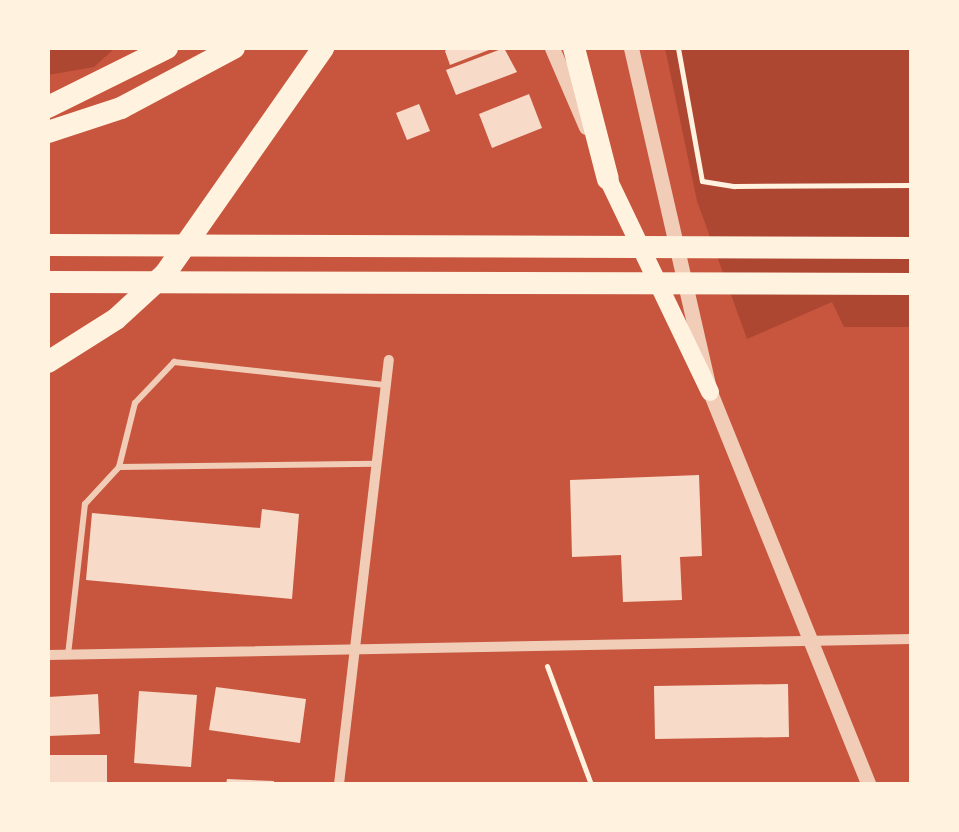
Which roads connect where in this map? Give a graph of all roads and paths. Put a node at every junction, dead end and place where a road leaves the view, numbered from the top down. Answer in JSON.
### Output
{"nodes":[{"id":1,"x":167,"y":48,"type":"edge"},
{"id":2,"x":234,"y":48,"type":"edge"},
{"id":3,"x":323,"y":48,"type":"edge"},
{"id":4,"x":552,"y":48,"type":"edge"},
{"id":5,"x":574,"y":48,"type":"edge"},
{"id":6,"x":632,"y":48,"type":"edge"},
{"id":7,"x":678,"y":48,"type":"edge"},
{"id":8,"x":48,"y":107,"type":"edge"},
{"id":9,"x":48,"y":132,"type":"edge"},
{"id":10,"x":608,"y":179,"type":"junction"},
{"id":11,"x":912,"y":186,"type":"edge"},
{"id":12,"x":48,"y":245,"type":"edge"},
{"id":13,"x":912,"y":248,"type":"edge"},
{"id":14,"x":48,"y":282,"type":"edge"},
{"id":15,"x":912,"y":284,"type":"edge"},
{"id":16,"x":389,"y":360,"type":"dead end"},
{"id":17,"x":48,"y":362,"type":"edge"},
{"id":18,"x":386,"y":386,"type":"junction"},
{"id":19,"x":710,"y":392,"type":"junction"},
{"id":20,"x":378,"y":464,"type":"junction"},
{"id":21,"x":119,"y":467,"type":"junction"},
{"id":22,"x":912,"y":640,"type":"edge"},
{"id":23,"x":810,"y":641,"type":"junction"},
{"id":24,"x":546,"y":646,"type":"junction"},
{"id":25,"x":355,"y":649,"type":"junction"},
{"id":26,"x":68,"y":654,"type":"junction"},
{"id":27,"x":48,"y":655,"type":"edge"},
{"id":28,"x":339,"y":784,"type":"edge"},
{"id":29,"x":591,"y":784,"type":"edge"},
{"id":30,"x":868,"y":784,"type":"edge"}],
"edges":[{"from":1,"to":8,"type":"highway"},
{"from":2,"to":9,"type":"highway"},
{"from":3,"to":17,"type":"highway"},
{"from":4,"to":10,"type":"street"},
{"from":5,"to":10,"type":"highway"},
{"from":6,"to":19,"type":"street"},
{"from":7,"to":11,"type":"path"},
{"from":10,"to":19,"type":"main road"},
{"from":12,"to":13,"type":"highway"},
{"from":14,"to":15,"type":"highway"},
{"from":16,"to":18,"type":"street"},
{"from":18,"to":20,"type":"street"},
{"from":18,"to":21,"type":"lane"},
{"from":19,"to":23,"type":"street"},
{"from":20,"to":21,"type":"lane"},
{"from":20,"to":25,"type":"street"},
{"from":21,"to":26,"type":"lane"},
{"from":22,"to":23,"type":"street"},
{"from":23,"to":24,"type":"street"},
{"from":23,"to":30,"type":"street"},
{"from":24,"to":25,"type":"street"},
{"from":24,"to":29,"type":"path"},
{"from":25,"to":26,"type":"street"},
{"from":25,"to":28,"type":"street"},
{"from":26,"to":27,"type":"street"}]}
